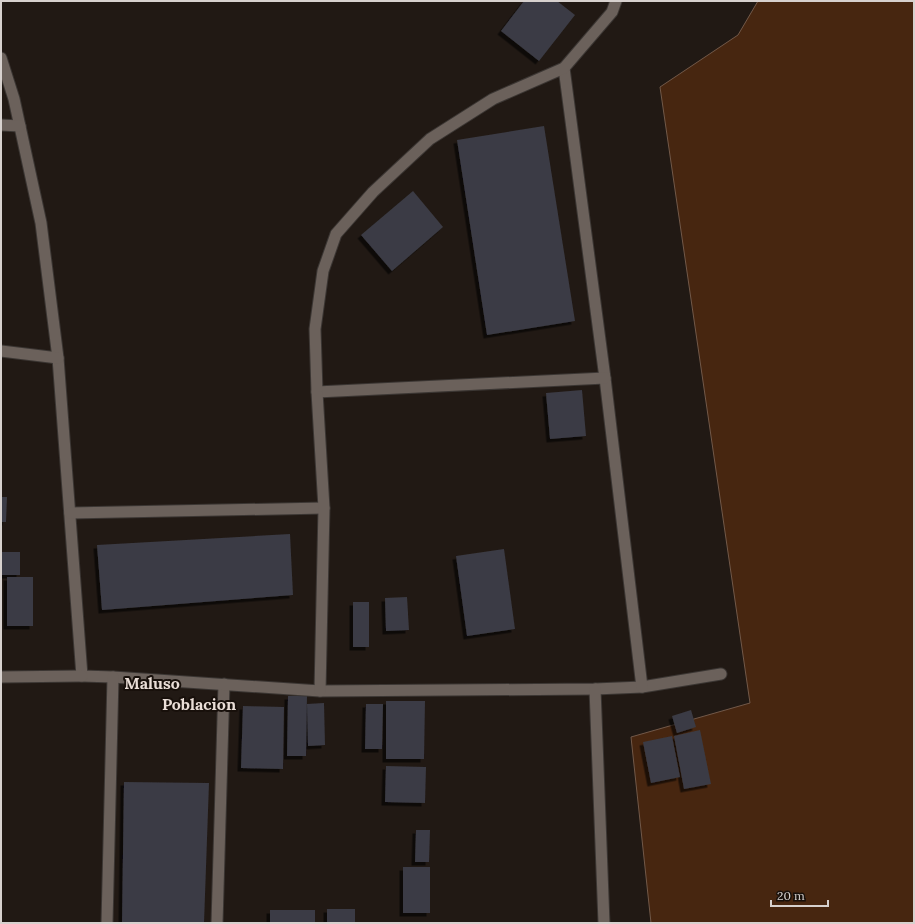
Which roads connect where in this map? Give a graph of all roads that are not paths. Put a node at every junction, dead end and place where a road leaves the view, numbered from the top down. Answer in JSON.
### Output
{"nodes":[{"id":1,"x":616,"y":1,"type":"edge"},
{"id":2,"x":1,"y":58,"type":"edge"},
{"id":3,"x":564,"y":68,"type":"junction"},
{"id":4,"x":1,"y":125,"type":"edge"},
{"id":5,"x":20,"y":126,"type":"junction"},
{"id":6,"x":1,"y":351,"type":"edge"},
{"id":7,"x":58,"y":358,"type":"junction"},
{"id":8,"x":605,"y":378,"type":"junction"},
{"id":9,"x":317,"y":392,"type":"junction"},
{"id":10,"x":324,"y":508,"type":"junction"},
{"id":11,"x":70,"y":513,"type":"junction"},
{"id":12,"x":720,"y":674,"type":"dead end"},
{"id":13,"x":82,"y":676,"type":"junction"},
{"id":14,"x":1,"y":677,"type":"edge"},
{"id":15,"x":112,"y":677,"type":"junction"},
{"id":16,"x":224,"y":684,"type":"junction"},
{"id":17,"x":642,"y":687,"type":"junction"},
{"id":18,"x":595,"y":689,"type":"junction"},
{"id":19,"x":320,"y":691,"type":"junction"},
{"id":20,"x":107,"y":923,"type":"edge"},
{"id":21,"x":217,"y":923,"type":"edge"},
{"id":22,"x":604,"y":923,"type":"edge"}],
"edges":[{"from":1,"to":3,"type":"street"},
{"from":2,"to":5,"type":"street"},
{"from":3,"to":8,"type":"street"},
{"from":3,"to":9,"type":"street"},
{"from":4,"to":5,"type":"street"},
{"from":5,"to":7,"type":"street"},
{"from":6,"to":7,"type":"street"},
{"from":7,"to":11,"type":"street"},
{"from":8,"to":9,"type":"street"},
{"from":8,"to":17,"type":"street"},
{"from":9,"to":10,"type":"street"},
{"from":10,"to":11,"type":"street"},
{"from":10,"to":19,"type":"street"},
{"from":11,"to":13,"type":"street"},
{"from":12,"to":17,"type":"street"},
{"from":13,"to":14,"type":"street"},
{"from":13,"to":15,"type":"street"},
{"from":15,"to":16,"type":"street"},
{"from":15,"to":20,"type":"street"},
{"from":16,"to":19,"type":"street"},
{"from":16,"to":21,"type":"street"},
{"from":17,"to":18,"type":"street"},
{"from":18,"to":19,"type":"street"},
{"from":18,"to":22,"type":"street"}]}
